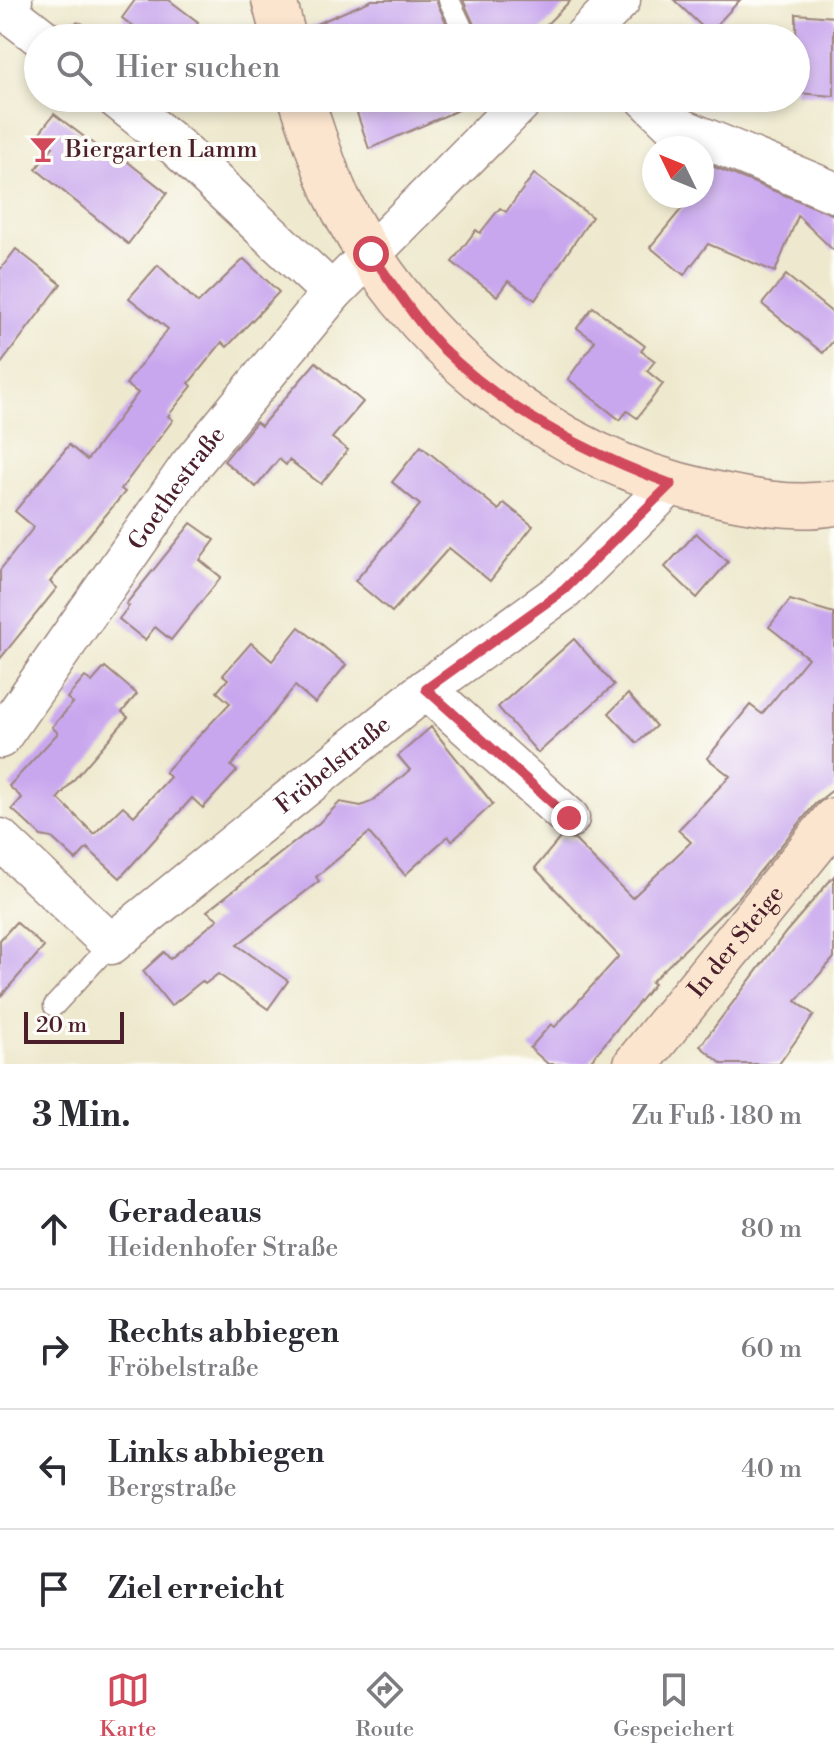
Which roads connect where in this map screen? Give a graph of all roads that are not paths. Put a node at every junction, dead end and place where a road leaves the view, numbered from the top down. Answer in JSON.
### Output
{"nodes":[{"id":1,"x":274,"y":0,"type":"edge"},
{"id":2,"x":449,"y":0,"type":"edge"},
{"id":3,"x":620,"y":0,"type":"edge"},
{"id":4,"x":9,"y":5,"type":"edge"},
{"id":5,"x":43,"y":24,"type":"edge"},
{"id":6,"x":280,"y":24,"type":"edge"},
{"id":7,"x":460,"y":24,"type":"edge"},
{"id":8,"x":597,"y":24,"type":"edge"},
{"id":9,"x":133,"y":112,"type":"edge"},
{"id":10,"x":306,"y":112,"type":"edge"},
{"id":11,"x":502,"y":112,"type":"edge"},
{"id":12,"x":660,"y":112,"type":"edge"},
{"id":13,"x":834,"y":192,"type":"edge"},
{"id":14,"x":371,"y":254,"type":"junction"},
{"id":15,"x":332,"y":293,"type":"junction"},
{"id":16,"x":671,"y":484,"type":"junction"},
{"id":17,"x":834,"y":503,"type":"edge"},
{"id":18,"x":426,"y":689,"type":"junction"},
{"id":19,"x":0,"y":738,"type":"edge"},
{"id":20,"x":569,"y":818,"type":"dead end"},
{"id":21,"x":834,"y":820,"type":"edge"},
{"id":22,"x":0,"y":839,"type":"edge"},
{"id":23,"x":111,"y":944,"type":"junction"},
{"id":24,"x":54,"y":1006,"type":"dead end"},
{"id":25,"x":636,"y":1064,"type":"edge"}],
"edges":[{"from":1,"to":6,"type":"main road"},
{"from":2,"to":7,"type":"lane"},
{"from":3,"to":8,"type":"street"},
{"from":4,"to":5,"type":"street"},
{"from":9,"to":15,"type":"street"},
{"from":10,"to":14,"type":"main road"},
{"from":11,"to":14,"type":"street","name":"Goethestraße"},
{"from":12,"to":13,"type":"street"},
{"from":14,"to":15,"type":"street","name":"Goethestraße"},
{"from":14,"to":16,"type":"main road"},
{"from":15,"to":19,"type":"street","name":"Goethestraße"},
{"from":16,"to":17,"type":"main road"},
{"from":16,"to":18,"type":"street","name":"Fröbelstraße"},
{"from":18,"to":20,"type":"street"},
{"from":18,"to":23,"type":"street","name":"Fröbelstraße"},
{"from":21,"to":25,"type":"main road","name":"In der Steige"},
{"from":22,"to":23,"type":"street"},
{"from":23,"to":24,"type":"lane"}]}
